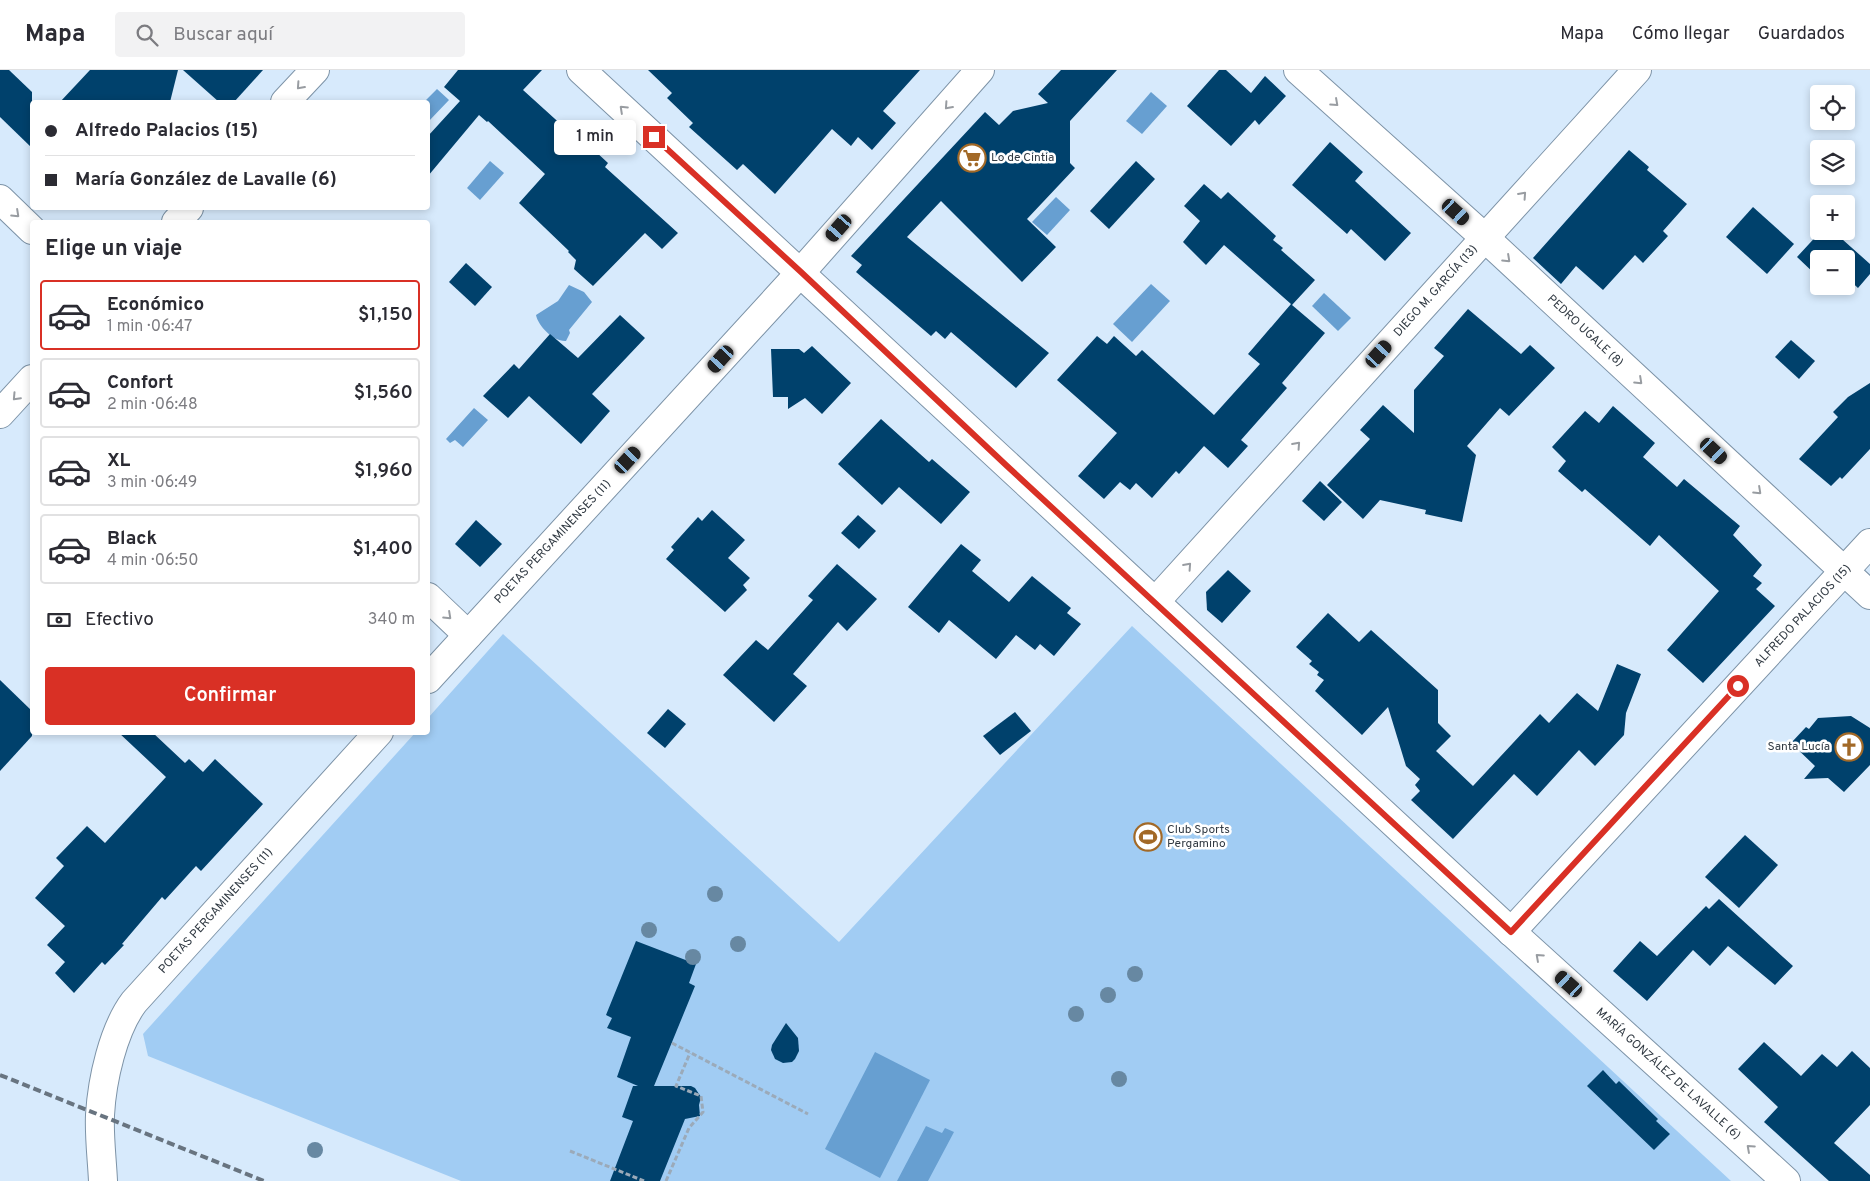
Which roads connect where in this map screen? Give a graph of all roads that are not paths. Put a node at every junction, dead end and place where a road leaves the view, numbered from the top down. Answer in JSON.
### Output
{"nodes":[{"id":1,"x":315,"y":70,"type":"edge"},
{"id":2,"x":581,"y":70,"type":"edge"},
{"id":3,"x":980,"y":70,"type":"edge"},
{"id":4,"x":1298,"y":70,"type":"edge"},
{"id":5,"x":1637,"y":70,"type":"edge"},
{"id":6,"x":287,"y":100,"type":"edge"},
{"id":7,"x":0,"y":199,"type":"edge"},
{"id":8,"x":187,"y":210,"type":"edge"},
{"id":9,"x":178,"y":220,"type":"edge"},
{"id":10,"x":30,"y":228,"type":"edge"},
{"id":11,"x":1484,"y":237,"type":"junction"},
{"id":12,"x":801,"y":272,"type":"junction"},
{"id":13,"x":30,"y":381,"type":"edge"},
{"id":14,"x":0,"y":414,"type":"edge"},
{"id":15,"x":1870,"y":543,"type":"edge"},
{"id":16,"x":1844,"y":571,"type":"junction"},
{"id":17,"x":1870,"y":594,"type":"edge"},
{"id":18,"x":430,"y":599,"type":"edge"},
{"id":19,"x":1155,"y":602,"type":"junction"},
{"id":20,"x":468,"y":635,"type":"junction"},
{"id":21,"x":430,"y":677,"type":"edge"},
{"id":22,"x":376,"y":735,"type":"edge"},
{"id":23,"x":1511,"y":932,"type":"junction"},
{"id":24,"x":103,"y":1181,"type":"edge"},
{"id":25,"x":1786,"y":1181,"type":"edge"}],
"edges":[{"from":1,"to":6,"type":"street","one_way":true},
{"from":12,"to":2,"type":"street","name":"MARÍA GONZÁLEZ DE LAVALLE (6)","one_way":true},
{"from":3,"to":12,"type":"street","name":"POETAS PERGAMINENSES (11)","one_way":true},
{"from":4,"to":11,"type":"street","name":"PEDRO UGALE (8)","one_way":true},
{"from":11,"to":5,"type":"street","name":"DIEGO M. GARCÍA (13)","one_way":true},
{"from":7,"to":10,"type":"street","one_way":true},
{"from":8,"to":9,"type":"street"},
{"from":11,"to":16,"type":"street","name":"PEDRO UGALE (8)","one_way":true},
{"from":19,"to":11,"type":"street","name":"DIEGO M. GARCÍA (13)","one_way":true},
{"from":12,"to":19,"type":"street","name":"MARÍA GONZÁLEZ DE LAVALLE (6)"},
{"from":12,"to":20,"type":"street","name":"POETAS PERGAMINENSES (11)"},
{"from":13,"to":14,"type":"street","one_way":true},
{"from":15,"to":16,"type":"street","name":"ALFREDO PALACIOS (15)"},
{"from":16,"to":17,"type":"street","name":"PEDRO UGALE (8)"},
{"from":16,"to":23,"type":"street","name":"ALFREDO PALACIOS (15)"},
{"from":18,"to":20,"type":"street","one_way":true},
{"from":19,"to":23,"type":"street","name":"MARÍA GONZÁLEZ DE LAVALLE (6)"},
{"from":20,"to":21,"type":"street","name":"POETAS PERGAMINENSES (11)"},
{"from":22,"to":24,"type":"street","name":"POETAS PERGAMINENSES (11)"},
{"from":25,"to":23,"type":"street","name":"MARÍA GONZÁLEZ DE LAVALLE (6)","one_way":true}]}
